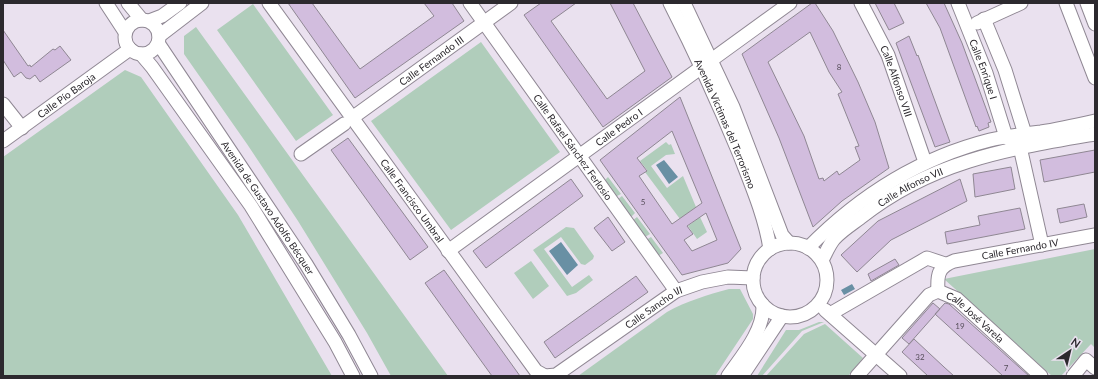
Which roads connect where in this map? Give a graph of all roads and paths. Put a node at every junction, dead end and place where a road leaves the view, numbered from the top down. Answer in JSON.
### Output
{"nodes":[{"id":1,"x":106,"y":3,"type":"edge"},
{"id":2,"x":128,"y":3,"type":"edge"},
{"id":3,"x":180,"y":3,"type":"edge"},
{"id":4,"x":202,"y":3,"type":"edge"},
{"id":5,"x":269,"y":3,"type":"edge"},
{"id":6,"x":470,"y":3,"type":"edge"},
{"id":7,"x":511,"y":3,"type":"edge"},
{"id":8,"x":670,"y":3,"type":"edge"},
{"id":9,"x":684,"y":3,"type":"edge"},
{"id":10,"x":790,"y":3,"type":"edge"},
{"id":11,"x":861,"y":3,"type":"edge"},
{"id":12,"x":958,"y":3,"type":"edge"},
{"id":13,"x":1021,"y":3,"type":"edge"},
{"id":14,"x":1066,"y":3,"type":"edge"},
{"id":15,"x":1087,"y":3,"type":"edge"},
{"id":16,"x":984,"y":19,"type":"junction"},
{"id":17,"x":145,"y":20,"type":"junction"},
{"id":18,"x":484,"y":22,"type":"junction"},
{"id":19,"x":1095,"y":24,"type":"edge"},
{"id":20,"x":968,"y":27,"type":"junction"},
{"id":21,"x":126,"y":32,"type":"junction"},
{"id":22,"x":159,"y":39,"type":"junction"},
{"id":23,"x":135,"y":51,"type":"junction"},
{"id":24,"x":707,"y":63,"type":"junction"},
{"id":25,"x":1095,"y":78,"type":"edge"},
{"id":26,"x":3,"y":104,"type":"edge"},
{"id":27,"x":348,"y":121,"type":"junction"},
{"id":28,"x":1095,"y":121,"type":"edge"},
{"id":29,"x":22,"y":128,"type":"junction"},
{"id":30,"x":1025,"y":134,"type":"junction"},
{"id":31,"x":1095,"y":134,"type":"edge"},
{"id":32,"x":1006,"y":137,"type":"junction"},
{"id":33,"x":3,"y":141,"type":"edge"},
{"id":34,"x":1020,"y":147,"type":"junction"},
{"id":35,"x":301,"y":154,"type":"dead end"},
{"id":36,"x":580,"y":155,"type":"junction"},
{"id":37,"x":925,"y":162,"type":"junction"},
{"id":38,"x":1095,"y":234,"type":"edge"},
{"id":39,"x":789,"y":243,"type":"junction"},
{"id":40,"x":1042,"y":245,"type":"junction"},
{"id":41,"x":808,"y":248,"type":"junction"},
{"id":42,"x":770,"y":249,"type":"junction"},
{"id":43,"x":448,"y":250,"type":"junction"},
{"id":44,"x":822,"y":260,"type":"junction"},
{"id":45,"x":945,"y":264,"type":"junction"},
{"id":46,"x":753,"y":278,"type":"junction"},
{"id":47,"x":676,"y":291,"type":"junction"},
{"id":48,"x":938,"y":291,"type":"junction"},
{"id":49,"x":819,"y":304,"type":"junction"},
{"id":50,"x":763,"y":305,"type":"junction"},
{"id":51,"x":830,"y":314,"type":"junction"},
{"id":52,"x":782,"y":316,"type":"junction"},
{"id":53,"x":876,"y":355,"type":"junction"},
{"id":54,"x":1095,"y":368,"type":"edge"},
{"id":55,"x":566,"y":369,"type":"joint"},
{"id":56,"x":353,"y":376,"type":"edge"},
{"id":57,"x":371,"y":376,"type":"edge"},
{"id":58,"x":728,"y":376,"type":"edge"},
{"id":59,"x":742,"y":376,"type":"edge"},
{"id":60,"x":857,"y":376,"type":"edge"},
{"id":61,"x":900,"y":376,"type":"edge"},
{"id":62,"x":1041,"y":376,"type":"edge"},
{"id":63,"x":1073,"y":376,"type":"edge"}],
"edges":[{"from":1,"to":21,"type":"street"},
{"from":2,"to":17,"type":"street"},
{"from":3,"to":17,"type":"street"},
{"from":4,"to":22,"type":"street"},
{"from":5,"to":27,"type":"street","name":"Calle Francisco Umbral"},
{"from":6,"to":18,"type":"street","name":"Calle Rafael Sánchez Ferlosio"},
{"from":7,"to":18,"type":"street","name":"Calle Fernando III"},
{"from":8,"to":24,"type":"street","name":"Avenida Víctimas del Terrorismo"},
{"from":9,"to":24,"type":"street","name":"Avenida Víctimas del Terrorismo"},
{"from":10,"to":24,"type":"street","name":"Calle Pedro I"},
{"from":11,"to":37,"type":"street","name":"Calle Alfonso VIII"},
{"from":12,"to":20,"type":"street","name":"Calle Enrique I"},
{"from":13,"to":16,"type":"street"},
{"from":14,"to":25,"type":"street"},
{"from":15,"to":19,"type":"street"},
{"from":16,"to":20,"type":"street"},
{"from":16,"to":30,"type":"street","name":"Calle Enrique I"},
{"from":17,"to":21,"type":"street"},
{"from":17,"to":22,"type":"street"},
{"from":18,"to":27,"type":"street","name":"Calle Fernando III"},
{"from":18,"to":36,"type":"street","name":"Calle Rafael Sánchez Ferlosio"},
{"from":20,"to":32,"type":"street","name":"Calle Enrique I"},
{"from":21,"to":23,"type":"street"},
{"from":22,"to":23,"type":"street"},
{"from":22,"to":57,"type":"street","name":"Avenida de Gustavo Adolfo Bécquer"},
{"from":23,"to":29,"type":"street","name":"Calle Pío Baroja"},
{"from":23,"to":56,"type":"street","name":"Avenida de Gustavo Adolfo Bécquer"},
{"from":24,"to":36,"type":"street","name":"Calle Pedro I"},
{"from":24,"to":39,"type":"street","name":"Avenida Víctimas del Terrorismo"},
{"from":24,"to":42,"type":"street","name":"Avenida Víctimas del Terrorismo"},
{"from":26,"to":29,"type":"street"},
{"from":27,"to":35,"type":"street","name":"Calle Fernando III"},
{"from":27,"to":43,"type":"street","name":"Calle Francisco Umbral"},
{"from":28,"to":30,"type":"street","name":"Calle Alfonso VII"},
{"from":29,"to":33,"type":"street","name":"Calle Pío Baroja"},
{"from":30,"to":32,"type":"street","name":"Calle Alfonso VII"},
{"from":30,"to":34,"type":"street"},
{"from":31,"to":34,"type":"street","name":"Calle Alfonso VII"},
{"from":32,"to":34,"type":"street"},
{"from":32,"to":37,"type":"street","name":"Calle Alfonso VII"},
{"from":34,"to":40,"type":"street"},
{"from":34,"to":44,"type":"street","name":"Calle Alfonso VII"},
{"from":36,"to":43,"type":"street","name":"Calle Pedro I"},
{"from":36,"to":47,"type":"street","name":"Calle Rafael Sánchez Ferlosio"},
{"from":37,"to":41,"type":"street","name":"Calle Alfonso VII"},
{"from":38,"to":40,"type":"street","name":"Calle Fernando IV"},
{"from":39,"to":41,"type":"street"},
{"from":39,"to":42,"type":"street"},
{"from":40,"to":45,"type":"street","name":"Calle Fernando IV"},
{"from":41,"to":44,"type":"street"},
{"from":42,"to":46,"type":"street"},
{"from":43,"to":55,"type":"street","name":"Calle Francisco Umbral"},
{"from":44,"to":49,"type":"street"},
{"from":45,"to":48,"type":"street"},
{"from":45,"to":51,"type":"street"},
{"from":46,"to":47,"type":"street","name":"Calle Sancho III"},
{"from":46,"to":50,"type":"street"},
{"from":47,"to":55,"type":"street","name":"Calle Sancho III"},
{"from":48,"to":53,"type":"street","name":"Calle José Varela"},
{"from":48,"to":62,"type":"street","name":"Calle José Varela"},
{"from":49,"to":51,"type":"street"},
{"from":49,"to":52,"type":"street"},
{"from":50,"to":52,"type":"street"},
{"from":50,"to":58,"type":"street"},
{"from":51,"to":53,"type":"street"},
{"from":52,"to":59,"type":"street"},
{"from":53,"to":60,"type":"street","name":"Calle José Varela"},
{"from":53,"to":61,"type":"street"},
{"from":54,"to":63,"type":"street"}]}
